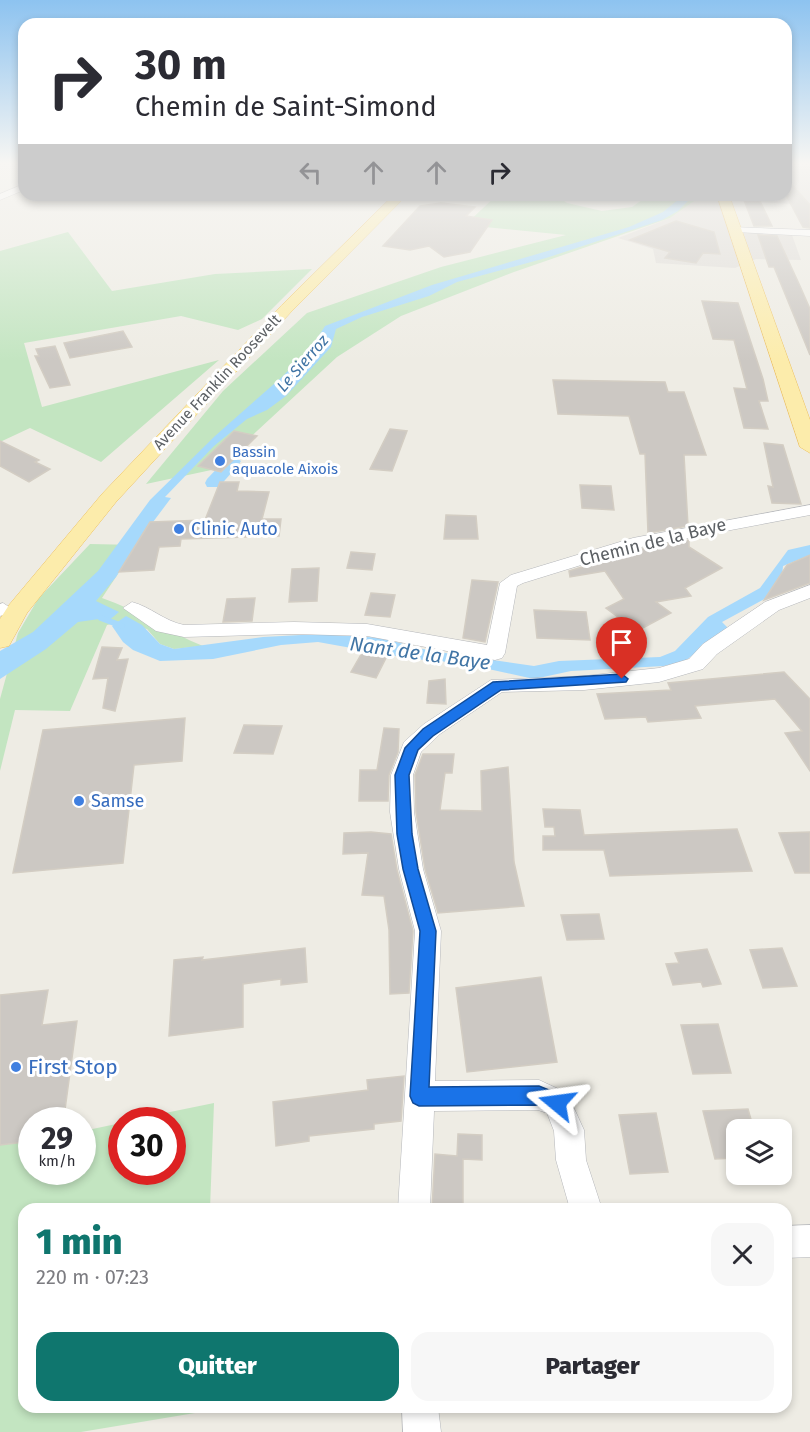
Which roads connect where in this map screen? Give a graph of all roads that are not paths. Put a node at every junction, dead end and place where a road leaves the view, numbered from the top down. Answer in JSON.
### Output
{"nodes":[{"id":1,"x":366,"y":229,"type":"edge"},
{"id":2,"x":736,"y":229,"type":"joint"},
{"id":3,"x":810,"y":233,"type":"edge"},
{"id":4,"x":286,"y":309,"type":"junction"},
{"id":5,"x":810,"y":447,"type":"edge"},
{"id":6,"x":810,"y":510,"type":"edge"},
{"id":7,"x":810,"y":591,"type":"edge"},
{"id":8,"x":132,"y":608,"type":"dead end"},
{"id":9,"x":1,"y":611,"type":"edge"},
{"id":10,"x":0,"y":640,"type":"edge"},
{"id":11,"x":419,"y":1096,"type":"junction"},
{"id":12,"x":414,"y":1203,"type":"edge"},
{"id":13,"x":584,"y":1203,"type":"edge"},
{"id":14,"x":810,"y":1241,"type":"edge"},
{"id":15,"x":792,"y":1242,"type":"edge"},
{"id":16,"x":420,"y":1413,"type":"edge"},
{"id":17,"x":422,"y":1432,"type":"edge"}],
"edges":[{"from":1,"to":4,"type":"main road"},
{"from":2,"to":3,"type":"street"},
{"from":2,"to":5,"type":"main road"},
{"from":4,"to":9,"type":"main road","name":"Avenue Franklin Roosevelt"},
{"from":4,"to":10,"type":"main road","name":"Avenue Franklin Roosevelt"},
{"from":6,"to":8,"type":"street","name":"Chemin de la Baye"},
{"from":7,"to":11,"type":"street"},
{"from":11,"to":12,"type":"street"},
{"from":11,"to":13,"type":"street"},
{"from":14,"to":15,"type":"street"},
{"from":16,"to":17,"type":"street"}]}
